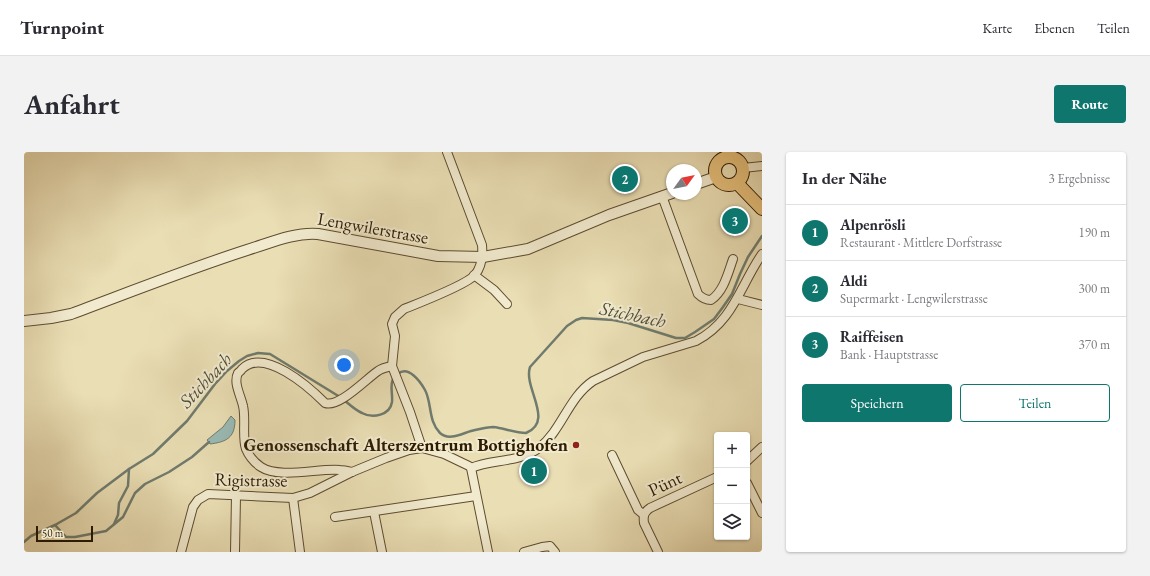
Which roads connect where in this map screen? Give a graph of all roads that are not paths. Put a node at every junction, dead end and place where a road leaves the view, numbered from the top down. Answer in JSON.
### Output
{"nodes":[{"id":1,"x":447,"y":152,"type":"edge"},
{"id":2,"x":720,"y":155,"type":"edge"},
{"id":3,"x":762,"y":166,"type":"edge"},
{"id":4,"x":743,"y":168,"type":"junction"},
{"id":5,"x":716,"y":177,"type":"junction"},
{"id":6,"x":702,"y":182,"type":"edge"},
{"id":7,"x":737,"y":183,"type":"junction"},
{"id":8,"x":666,"y":195,"type":"edge"},
{"id":9,"x":662,"y":196,"type":"junction"},
{"id":10,"x":762,"y":209,"type":"edge"},
{"id":11,"x":762,"y":254,"type":"edge"},
{"id":12,"x":483,"y":257,"type":"junction"},
{"id":13,"x":733,"y":259,"type":"dead end"},
{"id":14,"x":474,"y":276,"type":"junction"},
{"id":15,"x":738,"y":299,"type":"junction"},
{"id":16,"x":507,"y":304,"type":"dead end"},
{"id":17,"x":762,"y":305,"type":"edge"},
{"id":18,"x":24,"y":321,"type":"edge"},
{"id":19,"x":393,"y":369,"type":"junction"},
{"id":20,"x":762,"y":447,"type":"edge"},
{"id":21,"x":422,"y":448,"type":"junction"},
{"id":22,"x":612,"y":455,"type":"dead end"},
{"id":23,"x":750,"y":458,"type":"edge"},
{"id":24,"x":471,"y":468,"type":"junction"},
{"id":25,"x":352,"y":472,"type":"junction"},
{"id":26,"x":714,"y":478,"type":"edge"},
{"id":27,"x":750,"y":489,"type":"edge"},
{"id":28,"x":236,"y":496,"type":"junction"},
{"id":29,"x":476,"y":496,"type":"junction"},
{"id":30,"x":292,"y":498,"type":"junction"},
{"id":31,"x":761,"y":511,"type":"edge"},
{"id":32,"x":374,"y":512,"type":"junction"},
{"id":33,"x":644,"y":515,"type":"junction"},
{"id":34,"x":335,"y":517,"type":"dead end"},
{"id":35,"x":181,"y":552,"type":"edge"},
{"id":36,"x":235,"y":552,"type":"edge"},
{"id":37,"x":300,"y":552,"type":"edge"},
{"id":38,"x":382,"y":552,"type":"edge"},
{"id":39,"x":488,"y":552,"type":"edge"},
{"id":40,"x":524,"y":552,"type":"edge"},
{"id":41,"x":555,"y":552,"type":"edge"},
{"id":42,"x":658,"y":552,"type":"edge"}],
"edges":[{"from":1,"to":12,"type":"street"},
{"from":2,"to":4,"type":"main road"},
{"from":2,"to":5,"type":"main road"},
{"from":3,"to":4,"type":"street"},
{"from":4,"to":7,"type":"main road"},
{"from":5,"to":6,"type":"street"},
{"from":5,"to":7,"type":"main road"},
{"from":7,"to":10,"type":"main road"},
{"from":8,"to":9,"type":"street","name":"Lengwilerstrasse"},
{"from":9,"to":12,"type":"street","name":"Lengwilerstrasse"},
{"from":9,"to":13,"type":"street"},
{"from":11,"to":15,"type":"street"},
{"from":12,"to":14,"type":"street"},
{"from":12,"to":18,"type":"street","name":"Lengwilerstrasse"},
{"from":14,"to":16,"type":"street"},
{"from":14,"to":19,"type":"street"},
{"from":15,"to":17,"type":"street"},
{"from":15,"to":24,"type":"street"},
{"from":19,"to":21,"type":"street"},
{"from":19,"to":25,"type":"street"},
{"from":20,"to":23,"type":"street"},
{"from":21,"to":24,"type":"street"},
{"from":21,"to":25,"type":"street","name":"Rigistrasse"},
{"from":22,"to":33,"type":"street"},
{"from":24,"to":29,"type":"street"},
{"from":25,"to":30,"type":"street","name":"Rigistrasse"},
{"from":26,"to":33,"type":"street","name":"Pünt"},
{"from":27,"to":31,"type":"street"},
{"from":28,"to":30,"type":"street","name":"Rigistrasse"},
{"from":28,"to":35,"type":"street","name":"Rigistrasse"},
{"from":28,"to":36,"type":"street"},
{"from":29,"to":32,"type":"street"},
{"from":29,"to":39,"type":"street"},
{"from":30,"to":37,"type":"street"},
{"from":32,"to":34,"type":"street"},
{"from":32,"to":38,"type":"street"},
{"from":33,"to":42,"type":"street","name":"Pünt"},
{"from":40,"to":41,"type":"street"}]}
